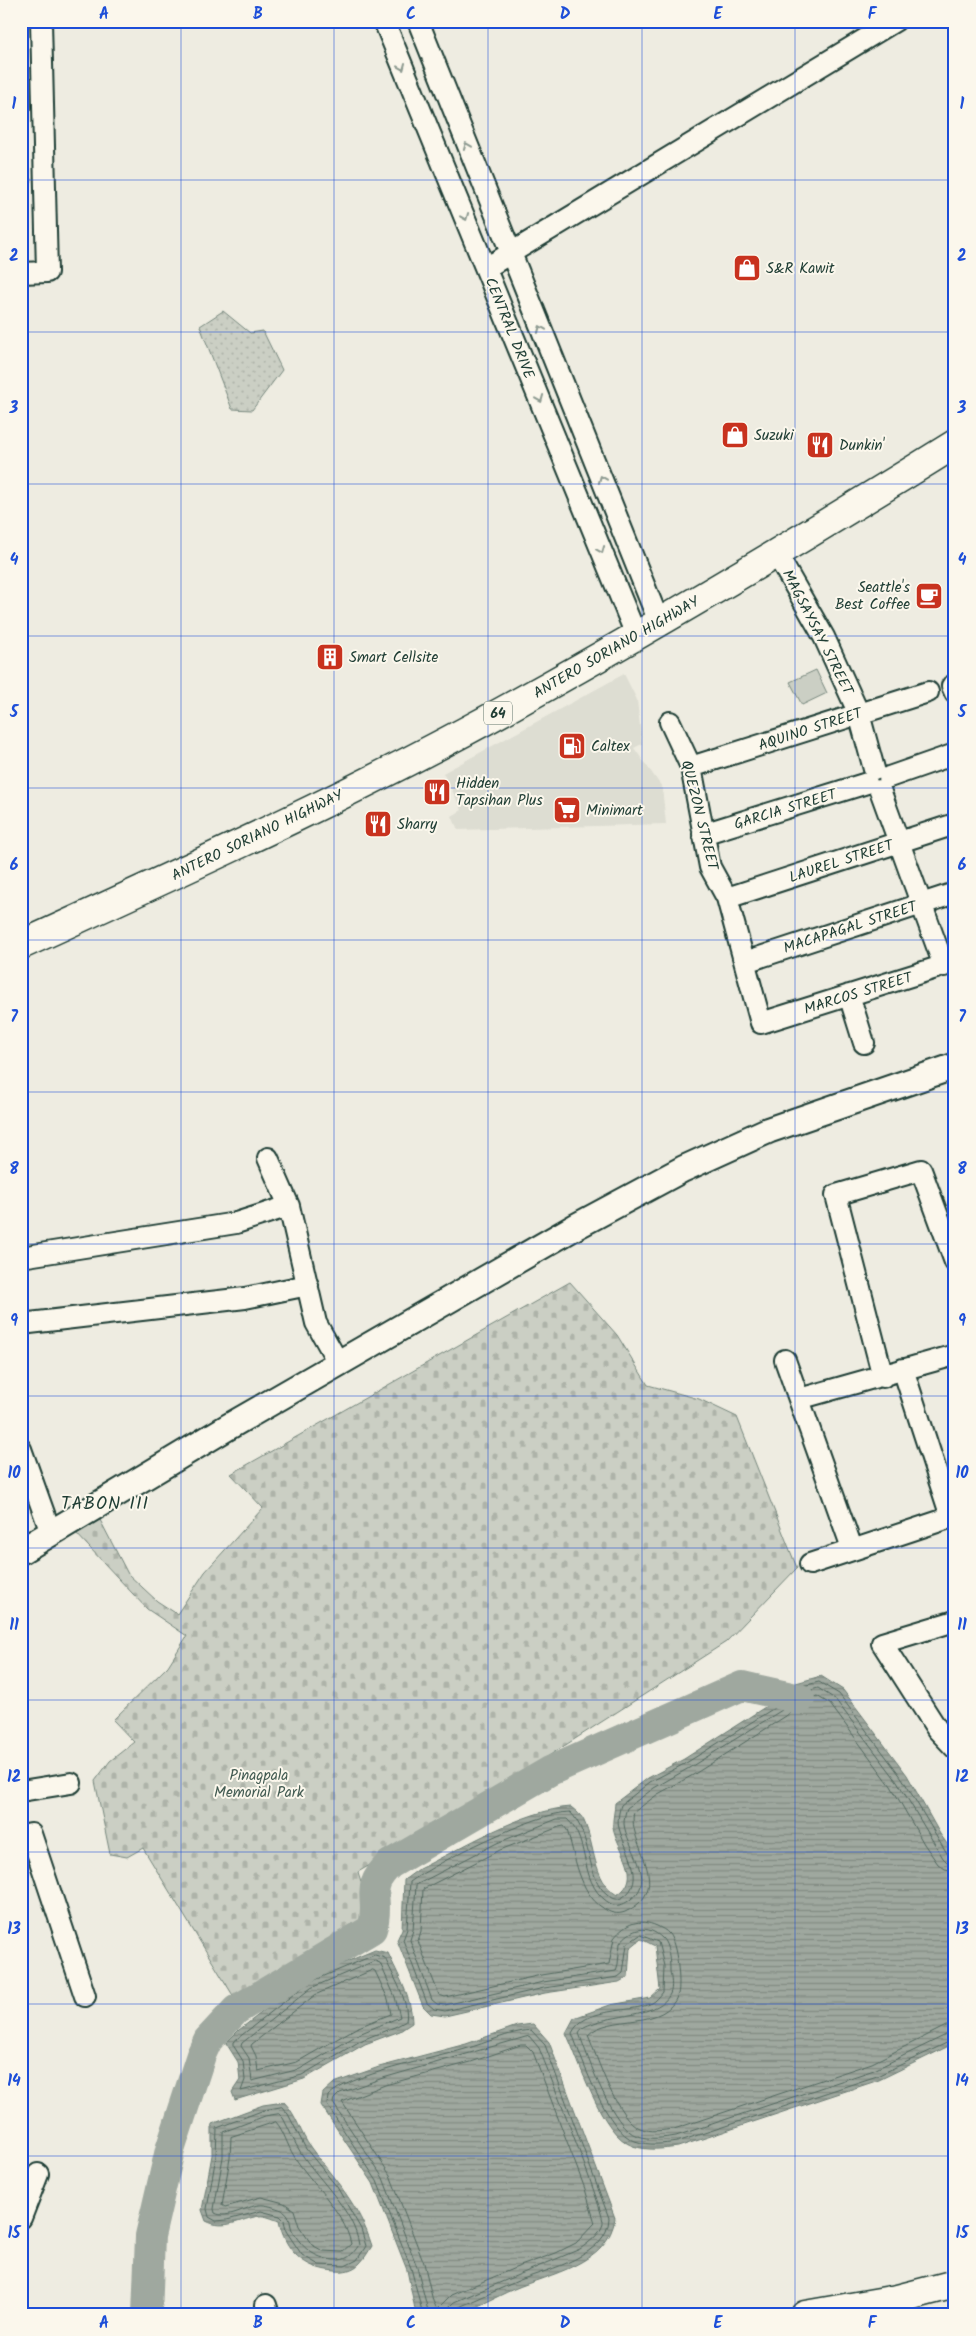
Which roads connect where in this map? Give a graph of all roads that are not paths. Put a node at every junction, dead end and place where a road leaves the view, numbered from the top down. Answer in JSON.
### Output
{"nodes":[{"id":1,"x":40,"y":21,"type":"edge"},
{"id":2,"x":384,"y":21,"type":"edge"},
{"id":3,"x":418,"y":21,"type":"edge"},
{"id":4,"x":895,"y":21,"type":"edge"},
{"id":5,"x":512,"y":254,"type":"junction"},
{"id":6,"x":486,"y":268,"type":"junction"},
{"id":7,"x":21,"y":273,"type":"edge"},
{"id":8,"x":955,"y":444,"type":"edge"},
{"id":9,"x":776,"y":553,"type":"junction"},
{"id":10,"x":648,"y":628,"type":"junction"},
{"id":11,"x":928,"y":692,"type":"dead end"},
{"id":12,"x":859,"y":714,"type":"junction"},
{"id":13,"x":670,"y":722,"type":"dead end"},
{"id":14,"x":955,"y":754,"type":"edge"},
{"id":15,"x":691,"y":767,"type":"junction"},
{"id":16,"x":878,"y":780,"type":"junction"},
{"id":17,"x":955,"y":824,"type":"edge"},
{"id":18,"x":703,"y":834,"type":"junction"},
{"id":19,"x":899,"y":842,"type":"junction"},
{"id":20,"x":955,"y":893,"type":"edge"},
{"id":21,"x":727,"y":898,"type":"junction"},
{"id":22,"x":922,"y":904,"type":"junction"},
{"id":23,"x":21,"y":944,"type":"edge"},
{"id":24,"x":745,"y":962,"type":"junction"},
{"id":25,"x":949,"y":964,"type":"edge"},
{"id":26,"x":850,"y":995,"type":"junction"},
{"id":27,"x":761,"y":1023,"type":"joint"},
{"id":28,"x":864,"y":1042,"type":"dead end"},
{"id":29,"x":955,"y":1066,"type":"edge"},
{"id":30,"x":268,"y":1158,"type":"dead end"},
{"id":31,"x":289,"y":1206,"type":"junction"},
{"id":32,"x":21,"y":1257,"type":"edge"},
{"id":33,"x":955,"y":1262,"type":"edge"},
{"id":34,"x":308,"y":1285,"type":"junction"},
{"id":35,"x":21,"y":1324,"type":"edge"},
{"id":36,"x":955,"y":1355,"type":"edge"},
{"id":37,"x":785,"y":1360,"type":"dead end"},
{"id":38,"x":339,"y":1364,"type":"junction"},
{"id":39,"x":903,"y":1369,"type":"junction"},
{"id":40,"x":883,"y":1377,"type":"junction"},
{"id":41,"x":799,"y":1399,"type":"junction"},
{"id":42,"x":21,"y":1450,"type":"edge"},
{"id":43,"x":953,"y":1516,"type":"edge"},
{"id":44,"x":52,"y":1533,"type":"junction"},
{"id":45,"x":852,"y":1548,"type":"junction"},
{"id":46,"x":21,"y":1550,"type":"edge"},
{"id":47,"x":810,"y":1564,"type":"dead end"},
{"id":48,"x":955,"y":1621,"type":"edge"},
{"id":49,"x":946,"y":1727,"type":"edge"},
{"id":50,"x":955,"y":1748,"type":"edge"},
{"id":51,"x":71,"y":1783,"type":"dead end"},
{"id":52,"x":21,"y":1791,"type":"edge"},
{"id":53,"x":21,"y":1836,"type":"edge"},
{"id":54,"x":85,"y":1996,"type":"dead end"},
{"id":55,"x":38,"y":2174,"type":"dead end"},
{"id":56,"x":23,"y":2211,"type":"edge"},
{"id":57,"x":955,"y":2284,"type":"edge"},
{"id":58,"x":900,"y":2307,"type":"edge"},
{"id":59,"x":805,"y":2315,"type":"edge"}],
"edges":[{"from":1,"to":7,"type":"street"},
{"from":2,"to":6,"type":"street","name":"CENTRAL DRIVE","one_way":true},
{"from":5,"to":3,"type":"street","name":"CENTRAL DRIVE","one_way":true},
{"from":4,"to":5,"type":"street"},
{"from":5,"to":6,"type":"street"},
{"from":10,"to":5,"type":"street","name":"CENTRAL DRIVE","one_way":true},
{"from":6,"to":10,"type":"street","name":"CENTRAL DRIVE","one_way":true},
{"from":8,"to":9,"type":"main road","name":"ANTERO SORIANO HIGHWAY","number":"64"},
{"from":9,"to":10,"type":"main road","name":"ANTERO SORIANO HIGHWAY","number":"64"},
{"from":9,"to":12,"type":"street","name":"MAGSAYSAY STREET"},
{"from":10,"to":23,"type":"main road","name":"ANTERO SORIANO HIGHWAY","number":"64"},
{"from":11,"to":12,"type":"street","name":"AQUINO STREET"},
{"from":12,"to":15,"type":"street","name":"AQUINO STREET"},
{"from":12,"to":16,"type":"street","name":"MAGSAYSAY STREET"},
{"from":13,"to":15,"type":"street","name":"QUEZON STREET"},
{"from":14,"to":16,"type":"street","name":"GARCIA STREET"},
{"from":15,"to":18,"type":"street","name":"QUEZON STREET"},
{"from":16,"to":18,"type":"street","name":"GARCIA STREET"},
{"from":16,"to":19,"type":"street","name":"MAGSAYSAY STREET"},
{"from":17,"to":19,"type":"street","name":"LAUREL STREET"},
{"from":18,"to":21,"type":"street","name":"QUEZON STREET"},
{"from":19,"to":21,"type":"street","name":"LAUREL STREET"},
{"from":19,"to":22,"type":"street","name":"MAGSAYSAY STREET"},
{"from":20,"to":22,"type":"street","name":"MACAPAGAL STREET"},
{"from":21,"to":24,"type":"street","name":"QUEZON STREET"},
{"from":22,"to":24,"type":"street","name":"MACAPAGAL STREET"},
{"from":22,"to":25,"type":"street","name":"MAGSAYSAY STREET"},
{"from":24,"to":27,"type":"street","name":"QUEZON STREET"},
{"from":25,"to":26,"type":"street","name":"MARCOS STREET"},
{"from":26,"to":27,"type":"street","name":"MARCOS STREET"},
{"from":26,"to":28,"type":"street"},
{"from":29,"to":38,"type":"street"},
{"from":30,"to":31,"type":"street"},
{"from":31,"to":32,"type":"street"},
{"from":31,"to":34,"type":"street"},
{"from":33,"to":40,"type":"street"},
{"from":34,"to":35,"type":"street"},
{"from":34,"to":38,"type":"street"},
{"from":36,"to":39,"type":"street"},
{"from":37,"to":41,"type":"street"},
{"from":38,"to":44,"type":"street"},
{"from":39,"to":40,"type":"street"},
{"from":39,"to":43,"type":"street"},
{"from":40,"to":41,"type":"street"},
{"from":41,"to":45,"type":"street"},
{"from":42,"to":44,"type":"street"},
{"from":43,"to":45,"type":"street"},
{"from":44,"to":46,"type":"street"},
{"from":45,"to":47,"type":"street"},
{"from":48,"to":49,"type":"street"},
{"from":49,"to":50,"type":"street"},
{"from":51,"to":52,"type":"street"},
{"from":53,"to":54,"type":"street"},
{"from":55,"to":56,"type":"street"},
{"from":57,"to":58,"type":"main road"},
{"from":58,"to":59,"type":"main road"}]}
